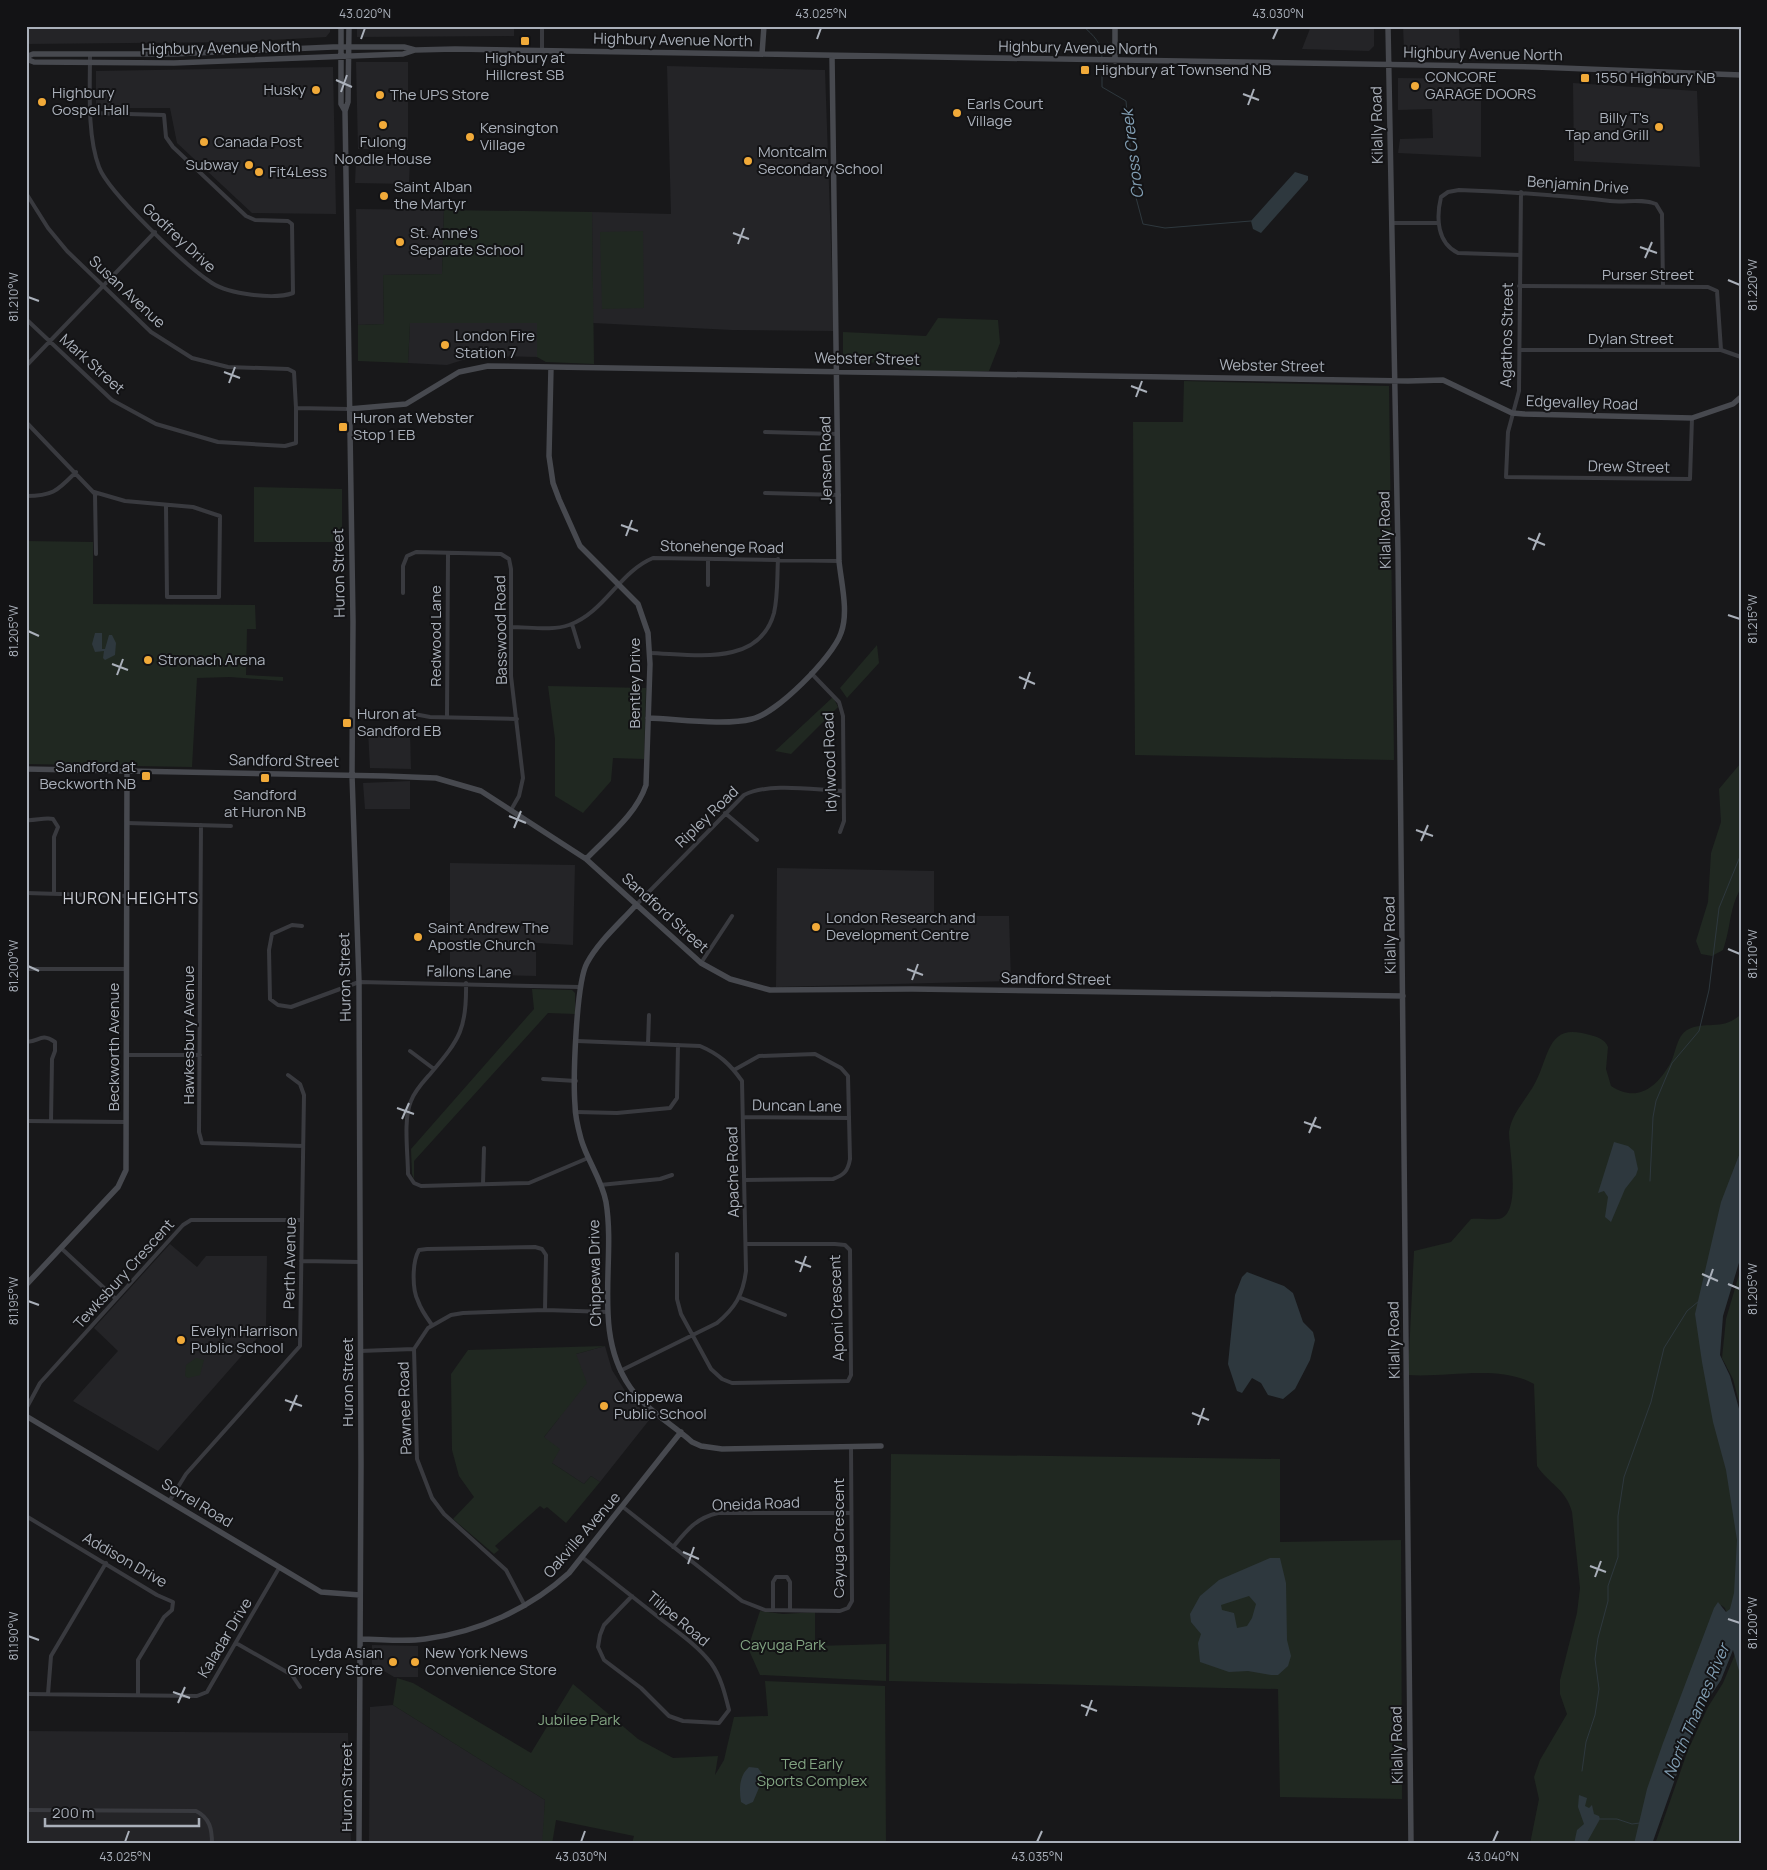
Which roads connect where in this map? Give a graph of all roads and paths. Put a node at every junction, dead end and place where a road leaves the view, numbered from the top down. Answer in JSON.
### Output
{"nodes":[{"id":1,"x":340,"y":26,"type":"edge"},
{"id":2,"x":349,"y":26,"type":"edge"},
{"id":3,"x":542,"y":26,"type":"edge"},
{"id":4,"x":764,"y":26,"type":"edge"},
{"id":5,"x":1115,"y":26,"type":"edge"},
{"id":6,"x":1388,"y":26,"type":"edge"},
{"id":7,"x":1713,"y":26,"type":"edge"},
{"id":8,"x":1741,"y":28,"type":"edge"},
{"id":9,"x":340,"y":47,"type":"junction"},
{"id":10,"x":349,"y":48,"type":"junction"},
{"id":11,"x":415,"y":50,"type":"junction"},
{"id":12,"x":542,"y":52,"type":"junction"},
{"id":13,"x":90,"y":54,"type":"junction"},
{"id":14,"x":762,"y":54,"type":"junction"},
{"id":15,"x":349,"y":55,"type":"junction"},
{"id":16,"x":340,"y":56,"type":"junction"},
{"id":17,"x":832,"y":56,"type":"junction"},
{"id":18,"x":26,"y":58,"type":"edge"},
{"id":19,"x":1115,"y":60,"type":"junction"},
{"id":20,"x":90,"y":62,"type":"junction"},
{"id":21,"x":1388,"y":65,"type":"junction"},
{"id":22,"x":1741,"y":75,"type":"edge"},
{"id":23,"x":345,"y":111,"type":"junction"},
{"id":24,"x":92,"y":113,"type":"junction"},
{"id":25,"x":1521,"y":192,"type":"junction"},
{"id":26,"x":26,"y":193,"type":"edge"},
{"id":27,"x":1392,"y":223,"type":"junction"},
{"id":28,"x":1439,"y":223,"type":"junction"},
{"id":29,"x":155,"y":232,"type":"junction"},
{"id":30,"x":1520,"y":255,"type":"junction"},
{"id":31,"x":104,"y":286,"type":"junction"},
{"id":32,"x":1519,"y":286,"type":"junction"},
{"id":33,"x":1663,"y":287,"type":"junction"},
{"id":34,"x":26,"y":319,"type":"edge"},
{"id":35,"x":50,"y":341,"type":"junction"},
{"id":36,"x":1520,"y":350,"type":"junction"},
{"id":37,"x":1721,"y":350,"type":"junction"},
{"id":38,"x":1741,"y":357,"type":"edge"},
{"id":39,"x":26,"y":366,"type":"edge"},
{"id":40,"x":551,"y":367,"type":"junction"},
{"id":41,"x":837,"y":371,"type":"junction"},
{"id":42,"x":1395,"y":381,"type":"junction"},
{"id":43,"x":1741,"y":397,"type":"edge"},
{"id":44,"x":296,"y":408,"type":"junction"},
{"id":45,"x":349,"y":409,"type":"junction"},
{"id":46,"x":1512,"y":413,"type":"junction"},
{"id":47,"x":1692,"y":418,"type":"junction"},
{"id":48,"x":26,"y":422,"type":"edge"},
{"id":49,"x":764,"y":432,"type":"dead end"},
{"id":50,"x":837,"y":434,"type":"junction"},
{"id":51,"x":76,"y":472,"type":"junction"},
{"id":52,"x":1506,"y":477,"type":"joint"},
{"id":53,"x":94,"y":492,"type":"junction"},
{"id":54,"x":765,"y":493,"type":"dead end"},
{"id":55,"x":839,"y":495,"type":"junction"},
{"id":56,"x":26,"y":496,"type":"edge"},
{"id":57,"x":166,"y":506,"type":"junction"},
{"id":58,"x":96,"y":554,"type":"dead end"},
{"id":59,"x":448,"y":554,"type":"junction"},
{"id":60,"x":778,"y":559,"type":"junction"},
{"id":61,"x":708,"y":560,"type":"junction"},
{"id":62,"x":839,"y":561,"type":"junction"},
{"id":63,"x":619,"y":585,"type":"junction"},
{"id":64,"x":708,"y":585,"type":"dead end"},
{"id":65,"x":403,"y":594,"type":"dead end"},
{"id":66,"x":572,"y":624,"type":"junction"},
{"id":67,"x":511,"y":627,"type":"junction"},
{"id":68,"x":579,"y":647,"type":"dead end"},
{"id":69,"x":649,"y":652,"type":"junction"},
{"id":70,"x":811,"y":673,"type":"junction"},
{"id":71,"x":414,"y":714,"type":"dead end"},
{"id":72,"x":447,"y":717,"type":"junction"},
{"id":73,"x":648,"y":718,"type":"junction"},
{"id":74,"x":517,"y":719,"type":"junction"},
{"id":75,"x":26,"y":769,"type":"edge"},
{"id":76,"x":127,"y":771,"type":"junction"},
{"id":77,"x":352,"y":775,"type":"junction"},
{"id":78,"x":843,"y":791,"type":"junction"},
{"id":79,"x":511,"y":810,"type":"junction"},
{"id":80,"x":725,"y":812,"type":"junction"},
{"id":81,"x":26,"y":820,"type":"edge"},
{"id":82,"x":127,"y":823,"type":"junction"},
{"id":83,"x":201,"y":826,"type":"junction"},
{"id":84,"x":231,"y":826,"type":"dead end"},
{"id":85,"x":840,"y":832,"type":"dead end"},
{"id":86,"x":757,"y":840,"type":"dead end"},
{"id":87,"x":586,"y":859,"type":"junction"},
{"id":88,"x":26,"y":893,"type":"edge"},
{"id":89,"x":54,"y":893,"type":"junction"},
{"id":90,"x":127,"y":896,"type":"junction"},
{"id":91,"x":636,"y":905,"type":"junction"},
{"id":92,"x":732,"y":916,"type":"dead end"},
{"id":93,"x":302,"y":926,"type":"dead end"},
{"id":94,"x":701,"y":963,"type":"junction"},
{"id":95,"x":26,"y":969,"type":"edge"},
{"id":96,"x":127,"y":970,"type":"junction"},
{"id":97,"x":359,"y":982,"type":"junction"},
{"id":98,"x":466,"y":983,"type":"junction"},
{"id":99,"x":579,"y":987,"type":"junction"},
{"id":100,"x":1403,"y":996,"type":"junction"},
{"id":101,"x":649,"y":1015,"type":"dead end"},
{"id":102,"x":577,"y":1041,"type":"junction"},
{"id":103,"x":26,"y":1042,"type":"edge"},
{"id":104,"x":648,"y":1044,"type":"junction"},
{"id":105,"x":678,"y":1046,"type":"junction"},
{"id":106,"x":410,"y":1051,"type":"dead end"},
{"id":107,"x":126,"y":1055,"type":"junction"},
{"id":108,"x":200,"y":1055,"type":"junction"},
{"id":109,"x":434,"y":1069,"type":"junction"},
{"id":110,"x":734,"y":1070,"type":"junction"},
{"id":111,"x":288,"y":1075,"type":"dead end"},
{"id":112,"x":544,"y":1079,"type":"dead end"},
{"id":113,"x":576,"y":1081,"type":"junction"},
{"id":114,"x":576,"y":1112,"type":"junction"},
{"id":115,"x":744,"y":1117,"type":"junction"},
{"id":116,"x":849,"y":1118,"type":"junction"},
{"id":117,"x":26,"y":1121,"type":"edge"},
{"id":118,"x":51,"y":1121,"type":"junction"},
{"id":119,"x":126,"y":1122,"type":"junction"},
{"id":120,"x":303,"y":1146,"type":"junction"},
{"id":121,"x":484,"y":1148,"type":"dead end"},
{"id":122,"x":588,"y":1158,"type":"junction"},
{"id":123,"x":672,"y":1175,"type":"dead end"},
{"id":124,"x":745,"y":1180,"type":"junction"},
{"id":125,"x":483,"y":1184,"type":"junction"},
{"id":126,"x":600,"y":1185,"type":"junction"},
{"id":127,"x":302,"y":1220,"type":"junction"},
{"id":128,"x":746,"y":1244,"type":"junction"},
{"id":129,"x":61,"y":1248,"type":"junction"},
{"id":130,"x":676,"y":1254,"type":"dead end"},
{"id":131,"x":301,"y":1261,"type":"junction"},
{"id":132,"x":360,"y":1262,"type":"junction"},
{"id":133,"x":26,"y":1285,"type":"edge"},
{"id":134,"x":741,"y":1298,"type":"junction"},
{"id":135,"x":116,"y":1299,"type":"junction"},
{"id":136,"x":545,"y":1310,"type":"junction"},
{"id":137,"x":608,"y":1312,"type":"junction"},
{"id":138,"x":785,"y":1315,"type":"dead end"},
{"id":139,"x":432,"y":1326,"type":"junction"},
{"id":140,"x":694,"y":1336,"type":"junction"},
{"id":141,"x":414,"y":1349,"type":"junction"},
{"id":142,"x":360,"y":1351,"type":"junction"},
{"id":143,"x":620,"y":1371,"type":"junction"},
{"id":144,"x":26,"y":1409,"type":"edge"},
{"id":145,"x":26,"y":1416,"type":"edge"},
{"id":146,"x":681,"y":1432,"type":"junction"},
{"id":147,"x":881,"y":1446,"type":"dead end"},
{"id":148,"x":851,"y":1447,"type":"junction"},
{"id":149,"x":170,"y":1500,"type":"junction"},
{"id":150,"x":623,"y":1507,"type":"junction"},
{"id":151,"x":851,"y":1514,"type":"junction"},
{"id":152,"x":26,"y":1516,"type":"edge"},
{"id":153,"x":673,"y":1546,"type":"junction"},
{"id":154,"x":582,"y":1557,"type":"junction"},
{"id":155,"x":106,"y":1563,"type":"junction"},
{"id":156,"x":279,"y":1568,"type":"junction"},
{"id":157,"x":360,"y":1595,"type":"junction"},
{"id":158,"x":632,"y":1596,"type":"junction"},
{"id":159,"x":525,"y":1606,"type":"junction"},
{"id":160,"x":773,"y":1610,"type":"junction"},
{"id":161,"x":790,"y":1610,"type":"junction"},
{"id":162,"x":360,"y":1639,"type":"junction"},
{"id":163,"x":236,"y":1643,"type":"junction"},
{"id":164,"x":300,"y":1687,"type":"dead end"},
{"id":165,"x":26,"y":1694,"type":"edge"},
{"id":166,"x":48,"y":1694,"type":"junction"},
{"id":167,"x":138,"y":1695,"type":"junction"},
{"id":168,"x":26,"y":1810,"type":"edge"},
{"id":169,"x":212,"y":1844,"type":"edge"},
{"id":170,"x":359,"y":1844,"type":"edge"},
{"id":171,"x":1411,"y":1844,"type":"edge"}],
"edges":[{"from":1,"to":9,"type":"street","name":"Huron Street"},
{"from":2,"to":10,"type":"street","name":"Huron Street"},
{"from":3,"to":12,"type":"street"},
{"from":4,"to":14,"type":"street"},
{"from":5,"to":19,"type":"street"},
{"from":6,"to":21,"type":"street","name":"Kilally Road"},
{"from":7,"to":8,"type":"street"},
{"from":9,"to":10,"type":"street","name":"Highbury Avenue North"},
{"from":9,"to":13,"type":"street","name":"Highbury Avenue North"},
{"from":9,"to":16,"type":"street","name":"Huron Street"},
{"from":10,"to":11,"type":"street","name":"Highbury Avenue North"},
{"from":10,"to":15,"type":"street","name":"Huron Street"},
{"from":11,"to":12,"type":"street","name":"Highbury Avenue North"},
{"from":11,"to":15,"type":"street","name":"Highbury Avenue North"},
{"from":12,"to":14,"type":"street","name":"Highbury Avenue North"},
{"from":13,"to":18,"type":"street","name":"Highbury Avenue North"},
{"from":13,"to":20,"type":"street","name":"Godfrey Drive"},
{"from":14,"to":17,"type":"street","name":"Highbury Avenue North"},
{"from":15,"to":16,"type":"street","name":"Highbury Avenue North"},
{"from":15,"to":23,"type":"street","name":"Huron Street"},
{"from":16,"to":20,"type":"street","name":"Highbury Avenue North"},
{"from":16,"to":23,"type":"street","name":"Huron Street"},
{"from":17,"to":19,"type":"street","name":"Highbury Avenue North"},
{"from":17,"to":41,"type":"street","name":"Jensen Road"},
{"from":18,"to":20,"type":"street","name":"Highbury Avenue North"},
{"from":19,"to":21,"type":"street","name":"Highbury Avenue North"},
{"from":20,"to":24,"type":"street","name":"Godfrey Drive"},
{"from":21,"to":22,"type":"street","name":"Highbury Avenue North"},
{"from":21,"to":27,"type":"street","name":"Kilally Road"},
{"from":23,"to":45,"type":"street","name":"Huron Street"},
{"from":24,"to":29,"type":"street","name":"Godfrey Drive"},
{"from":24,"to":29,"type":"street","name":"Godfrey Drive"},
{"from":25,"to":28,"type":"street","name":"Benjamin Drive"},
{"from":25,"to":30,"type":"street","name":"Agathos Street"},
{"from":25,"to":33,"type":"street","name":"Benjamin Drive"},
{"from":26,"to":31,"type":"street","name":"Susan Avenue"},
{"from":27,"to":28,"type":"street"},
{"from":27,"to":42,"type":"street","name":"Kilally Road"},
{"from":28,"to":30,"type":"street","name":"Benjamin Drive"},
{"from":29,"to":31,"type":"street"},
{"from":30,"to":32,"type":"street","name":"Agathos Street"},
{"from":31,"to":35,"type":"street"},
{"from":31,"to":44,"type":"street","name":"Susan Avenue"},
{"from":32,"to":33,"type":"street","name":"Purser Street"},
{"from":32,"to":36,"type":"street","name":"Agathos Street"},
{"from":33,"to":37,"type":"street","name":"Purser Street"},
{"from":34,"to":35,"type":"street","name":"Mark Street"},
{"from":35,"to":39,"type":"street"},
{"from":35,"to":44,"type":"street","name":"Mark Street"},
{"from":36,"to":37,"type":"street","name":"Dylan Street"},
{"from":36,"to":46,"type":"street","name":"Agathos Street"},
{"from":37,"to":38,"type":"street","name":"Dylan Street"},
{"from":40,"to":41,"type":"street","name":"Webster Street"},
{"from":40,"to":45,"type":"street","name":"Webster Street"},
{"from":40,"to":63,"type":"street","name":"Bentley Drive"},
{"from":41,"to":42,"type":"street","name":"Webster Street"},
{"from":41,"to":50,"type":"street","name":"Jensen Road"},
{"from":42,"to":46,"type":"street","name":"Edgevalley Road"},
{"from":42,"to":100,"type":"street","name":"Kilally Road"},
{"from":43,"to":47,"type":"street","name":"Edgevalley Road"},
{"from":44,"to":45,"type":"street"},
{"from":45,"to":77,"type":"street","name":"Huron Street"},
{"from":46,"to":47,"type":"street","name":"Edgevalley Road"},
{"from":46,"to":52,"type":"street","name":"Agathos Street"},
{"from":47,"to":52,"type":"street","name":"Drew Street"},
{"from":48,"to":51,"type":"street"},
{"from":49,"to":50,"type":"street"},
{"from":50,"to":55,"type":"street","name":"Jensen Road"},
{"from":51,"to":53,"type":"street"},
{"from":51,"to":56,"type":"street"},
{"from":53,"to":57,"type":"street"},
{"from":53,"to":58,"type":"street"},
{"from":54,"to":55,"type":"street"},
{"from":55,"to":62,"type":"street","name":"Jensen Road"},
{"from":57,"to":57,"type":"street"},
{"from":59,"to":65,"type":"street","name":"Basswood Road"},
{"from":59,"to":67,"type":"street","name":"Basswood Road"},
{"from":59,"to":72,"type":"street","name":"Redwood Lane"},
{"from":60,"to":61,"type":"street","name":"Stonehenge Road"},
{"from":60,"to":62,"type":"street","name":"Stonehenge Road"},
{"from":60,"to":69,"type":"street"},
{"from":61,"to":63,"type":"street","name":"Stonehenge Road"},
{"from":61,"to":64,"type":"street"},
{"from":62,"to":70,"type":"street","name":"Jensen Road"},
{"from":63,"to":66,"type":"street","name":"Stonehenge Road"},
{"from":63,"to":69,"type":"street","name":"Bentley Drive"},
{"from":66,"to":67,"type":"street","name":"Stonehenge Road"},
{"from":66,"to":68,"type":"street"},
{"from":67,"to":74,"type":"street","name":"Basswood Road"},
{"from":69,"to":73,"type":"street","name":"Bentley Drive"},
{"from":70,"to":73,"type":"street","name":"Jensen Road"},
{"from":70,"to":78,"type":"street","name":"Idylwood Road"},
{"from":71,"to":72,"type":"street"},
{"from":72,"to":74,"type":"street"},
{"from":73,"to":87,"type":"street","name":"Bentley Drive"},
{"from":74,"to":79,"type":"street","name":"Basswood Road"},
{"from":75,"to":76,"type":"street","name":"Sandford Street"},
{"from":76,"to":77,"type":"street","name":"Sandford Street"},
{"from":76,"to":82,"type":"street","name":"Beckworth Avenue"},
{"from":77,"to":79,"type":"street","name":"Sandford Street"},
{"from":77,"to":97,"type":"street","name":"Huron Street"},
{"from":78,"to":80,"type":"street","name":"Ripley Road"},
{"from":78,"to":85,"type":"street","name":"Idylwood Road"},
{"from":79,"to":87,"type":"street","name":"Sandford Street"},
{"from":80,"to":86,"type":"street"},
{"from":80,"to":91,"type":"street","name":"Ripley Road"},
{"from":81,"to":89,"type":"street"},
{"from":82,"to":83,"type":"street"},
{"from":82,"to":90,"type":"street","name":"Beckworth Avenue"},
{"from":83,"to":84,"type":"street"},
{"from":83,"to":108,"type":"street","name":"Hawkesbury Avenue"},
{"from":87,"to":91,"type":"street","name":"Sandford Street"},
{"from":88,"to":89,"type":"street"},
{"from":89,"to":90,"type":"street"},
{"from":90,"to":96,"type":"street","name":"Beckworth Avenue"},
{"from":91,"to":94,"type":"street","name":"Sandford Street"},
{"from":91,"to":99,"type":"street","name":"Chippewa Drive"},
{"from":92,"to":94,"type":"street"},
{"from":93,"to":97,"type":"street"},
{"from":94,"to":100,"type":"street","name":"Sandford Street"},
{"from":95,"to":96,"type":"street"},
{"from":96,"to":107,"type":"street","name":"Beckworth Avenue"},
{"from":97,"to":98,"type":"street","name":"Fallons Lane"},
{"from":97,"to":132,"type":"street","name":"Huron Street"},
{"from":98,"to":99,"type":"street","name":"Fallons Lane"},
{"from":98,"to":109,"type":"street"},
{"from":99,"to":102,"type":"street","name":"Chippewa Drive"},
{"from":100,"to":171,"type":"street","name":"Kilally Road"},
{"from":101,"to":104,"type":"street"},
{"from":102,"to":104,"type":"street","name":"Apache Road"},
{"from":102,"to":113,"type":"street","name":"Chippewa Drive"},
{"from":103,"to":118,"type":"street"},
{"from":104,"to":105,"type":"street","name":"Apache Road"},
{"from":105,"to":110,"type":"street","name":"Apache Road"},
{"from":105,"to":114,"type":"street"},
{"from":106,"to":109,"type":"street"},
{"from":107,"to":108,"type":"street"},
{"from":107,"to":119,"type":"street","name":"Beckworth Avenue"},
{"from":108,"to":120,"type":"street","name":"Hawkesbury Avenue"},
{"from":109,"to":125,"type":"street"},
{"from":110,"to":115,"type":"street","name":"Apache Road"},
{"from":110,"to":116,"type":"street"},
{"from":111,"to":120,"type":"street","name":"Perth Avenue"},
{"from":112,"to":113,"type":"street"},
{"from":113,"to":114,"type":"street","name":"Chippewa Drive"},
{"from":114,"to":122,"type":"street","name":"Chippewa Drive"},
{"from":115,"to":116,"type":"street","name":"Duncan Lane"},
{"from":115,"to":124,"type":"street","name":"Apache Road"},
{"from":116,"to":124,"type":"street"},
{"from":117,"to":118,"type":"street"},
{"from":118,"to":119,"type":"street"},
{"from":119,"to":129,"type":"street","name":"Beckworth Avenue"},
{"from":120,"to":127,"type":"street","name":"Perth Avenue"},
{"from":121,"to":125,"type":"street"},
{"from":122,"to":125,"type":"street"},
{"from":122,"to":126,"type":"street","name":"Chippewa Drive"},
{"from":123,"to":126,"type":"street"},
{"from":124,"to":128,"type":"street","name":"Apache Road"},
{"from":126,"to":137,"type":"street","name":"Chippewa Drive"},
{"from":127,"to":131,"type":"street","name":"Perth Avenue"},
{"from":127,"to":135,"type":"street","name":"Tewksbury Crescent"},
{"from":128,"to":134,"type":"street","name":"Apache Road"},
{"from":128,"to":140,"type":"street","name":"Aponi Crescent"},
{"from":129,"to":133,"type":"street","name":"Beckworth Avenue"},
{"from":129,"to":135,"type":"street"},
{"from":130,"to":140,"type":"street"},
{"from":131,"to":132,"type":"street"},
{"from":131,"to":149,"type":"street","name":"Perth Avenue"},
{"from":132,"to":142,"type":"street","name":"Huron Street"},
{"from":134,"to":138,"type":"street"},
{"from":134,"to":140,"type":"street"},
{"from":135,"to":144,"type":"street","name":"Tewksbury Crescent"},
{"from":136,"to":137,"type":"street","name":"Pawnee Road"},
{"from":136,"to":139,"type":"street","name":"Pawnee Road"},
{"from":136,"to":139,"type":"street"},
{"from":137,"to":143,"type":"street","name":"Chippewa Drive"},
{"from":139,"to":141,"type":"street","name":"Pawnee Road"},
{"from":140,"to":143,"type":"street"},
{"from":141,"to":142,"type":"street"},
{"from":141,"to":159,"type":"street","name":"Pawnee Road"},
{"from":142,"to":157,"type":"street","name":"Huron Street"},
{"from":143,"to":146,"type":"street","name":"Chippewa Drive"},
{"from":145,"to":149,"type":"street","name":"Sorrel Road"},
{"from":146,"to":148,"type":"street","name":"Chippewa Drive"},
{"from":146,"to":150,"type":"street","name":"Oakville Avenue"},
{"from":147,"to":148,"type":"street","name":"Chippewa Drive"},
{"from":148,"to":151,"type":"street","name":"Cayuga Crescent"},
{"from":149,"to":156,"type":"street","name":"Sorrel Road"},
{"from":150,"to":153,"type":"street","name":"Cayuga Crescent"},
{"from":150,"to":154,"type":"street","name":"Oakville Avenue"},
{"from":151,"to":153,"type":"street","name":"Oneida Road"},
{"from":151,"to":161,"type":"street","name":"Cayuga Crescent"},
{"from":152,"to":155,"type":"street","name":"Addison Drive"},
{"from":153,"to":160,"type":"street","name":"Cayuga Crescent"},
{"from":154,"to":158,"type":"street","name":"Tilipe Road"},
{"from":154,"to":159,"type":"street","name":"Oakville Avenue"},
{"from":155,"to":166,"type":"street"},
{"from":155,"to":167,"type":"street","name":"Addison Drive"},
{"from":156,"to":157,"type":"street","name":"Sorrel Road"},
{"from":156,"to":163,"type":"street","name":"Kaladar Drive"},
{"from":157,"to":162,"type":"street","name":"Huron Street"},
{"from":158,"to":158,"type":"street","name":"Tilipe Road"},
{"from":159,"to":162,"type":"street","name":"Oakville Avenue"},
{"from":160,"to":161,"type":"street","name":"Cayuga Crescent"},
{"from":160,"to":161,"type":"street"},
{"from":162,"to":170,"type":"street","name":"Huron Street"},
{"from":163,"to":164,"type":"street"},
{"from":163,"to":167,"type":"street","name":"Kaladar Drive"},
{"from":165,"to":166,"type":"street","name":"Kaladar Drive"},
{"from":166,"to":167,"type":"street","name":"Kaladar Drive"},
{"from":168,"to":169,"type":"street"}]}
